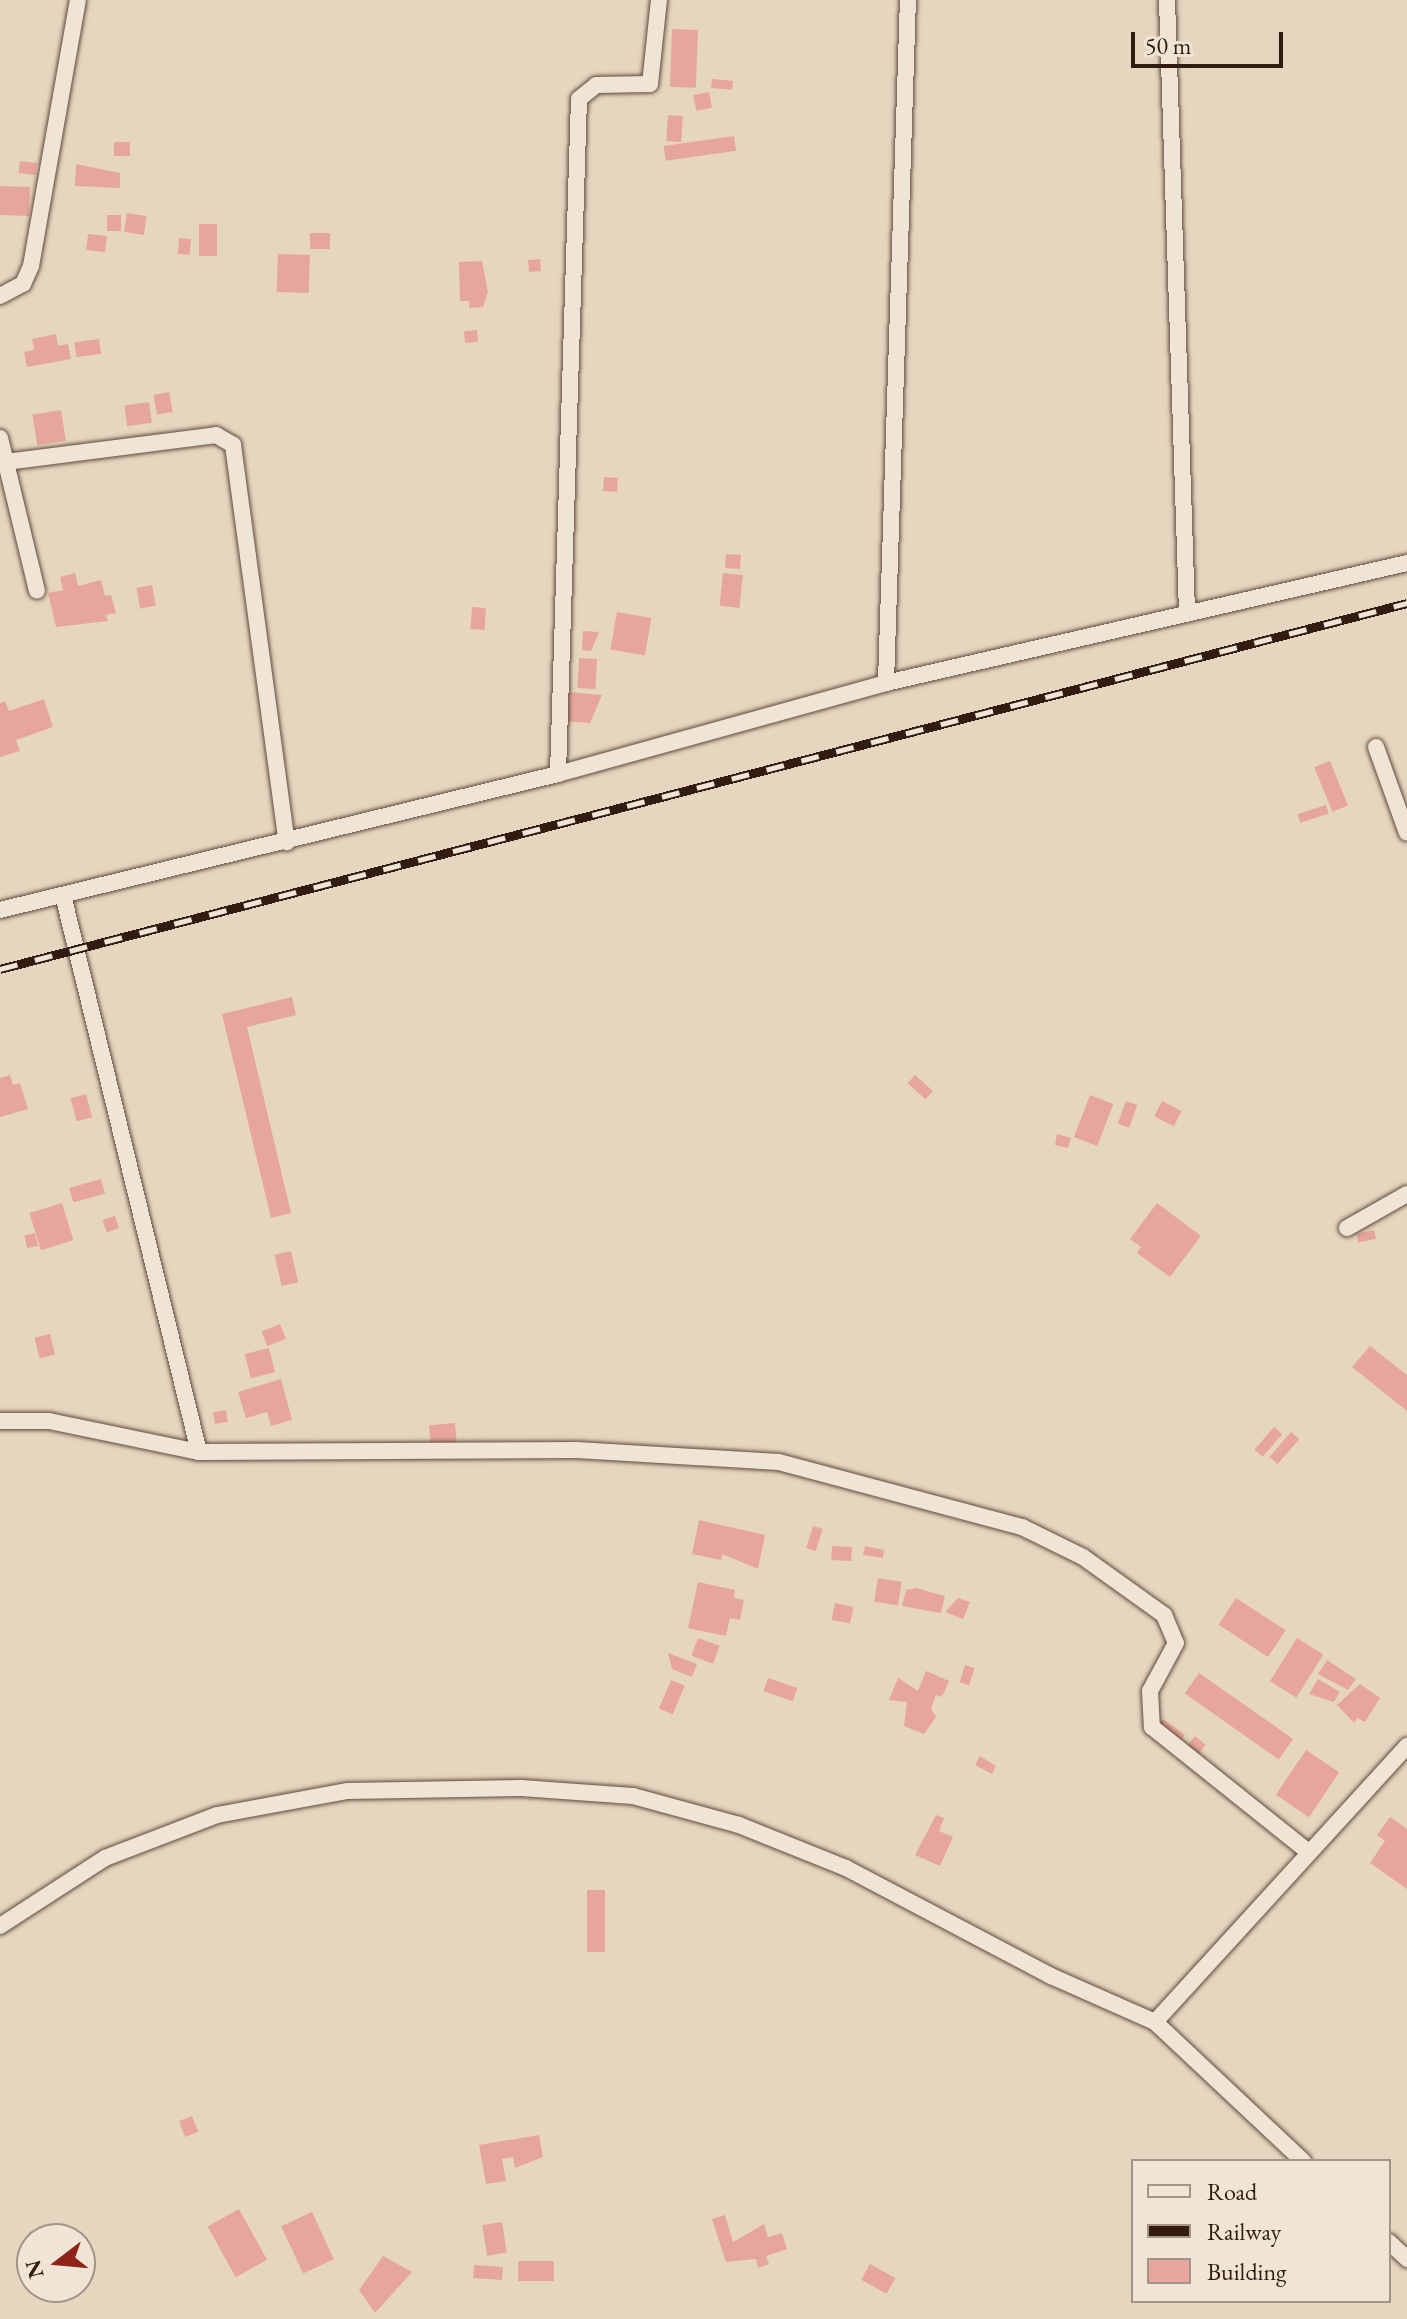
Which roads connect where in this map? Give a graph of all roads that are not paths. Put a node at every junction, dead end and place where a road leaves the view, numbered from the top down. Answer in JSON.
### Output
{"nodes":[{"id":1,"x":78,"y":0,"type":"edge"},
{"id":2,"x":659,"y":0,"type":"edge"},
{"id":3,"x":908,"y":0,"type":"edge"},
{"id":4,"x":1167,"y":0,"type":"edge"},
{"id":5,"x":0,"y":296,"type":"edge"},
{"id":6,"x":0,"y":438,"type":"edge"},
{"id":7,"x":6,"y":462,"type":"junction"},
{"id":8,"x":1407,"y":563,"type":"edge"},
{"id":9,"x":37,"y":591,"type":"dead end"},
{"id":10,"x":1187,"y":612,"type":"junction"},
{"id":11,"x":886,"y":683,"type":"junction"},
{"id":12,"x":1376,"y":747,"type":"dead end"},
{"id":13,"x":558,"y":774,"type":"junction"},
{"id":14,"x":1407,"y":833,"type":"edge"},
{"id":15,"x":287,"y":842,"type":"junction"},
{"id":16,"x":63,"y":895,"type":"junction"},
{"id":17,"x":0,"y":910,"type":"edge"},
{"id":18,"x":1407,"y":1194,"type":"edge"},
{"id":19,"x":1347,"y":1228,"type":"dead end"},
{"id":20,"x":0,"y":1421,"type":"edge"},
{"id":21,"x":199,"y":1452,"type":"junction"},
{"id":22,"x":1407,"y":1746,"type":"edge"},
{"id":23,"x":1306,"y":1850,"type":"junction"},
{"id":24,"x":0,"y":1926,"type":"edge"},
{"id":25,"x":1155,"y":2022,"type":"junction"},
{"id":26,"x":1301,"y":2159,"type":"edge"},
{"id":27,"x":1391,"y":2244,"type":"edge"},
{"id":28,"x":1407,"y":2259,"type":"edge"}],
"edges":[{"from":1,"to":5,"type":"street"},
{"from":2,"to":13,"type":"street"},
{"from":3,"to":11,"type":"street"},
{"from":4,"to":10,"type":"street"},
{"from":6,"to":7,"type":"street"},
{"from":7,"to":9,"type":"street"},
{"from":7,"to":15,"type":"street"},
{"from":8,"to":10,"type":"street"},
{"from":10,"to":11,"type":"street"},
{"from":11,"to":13,"type":"street"},
{"from":12,"to":14,"type":"street"},
{"from":13,"to":15,"type":"street"},
{"from":15,"to":16,"type":"street"},
{"from":16,"to":17,"type":"street"},
{"from":16,"to":21,"type":"street"},
{"from":18,"to":19,"type":"street"},
{"from":20,"to":21,"type":"street"},
{"from":21,"to":23,"type":"street"},
{"from":22,"to":23,"type":"street"},
{"from":23,"to":25,"type":"street"},
{"from":24,"to":25,"type":"street"},
{"from":25,"to":26,"type":"street"},
{"from":27,"to":28,"type":"street"}]}
